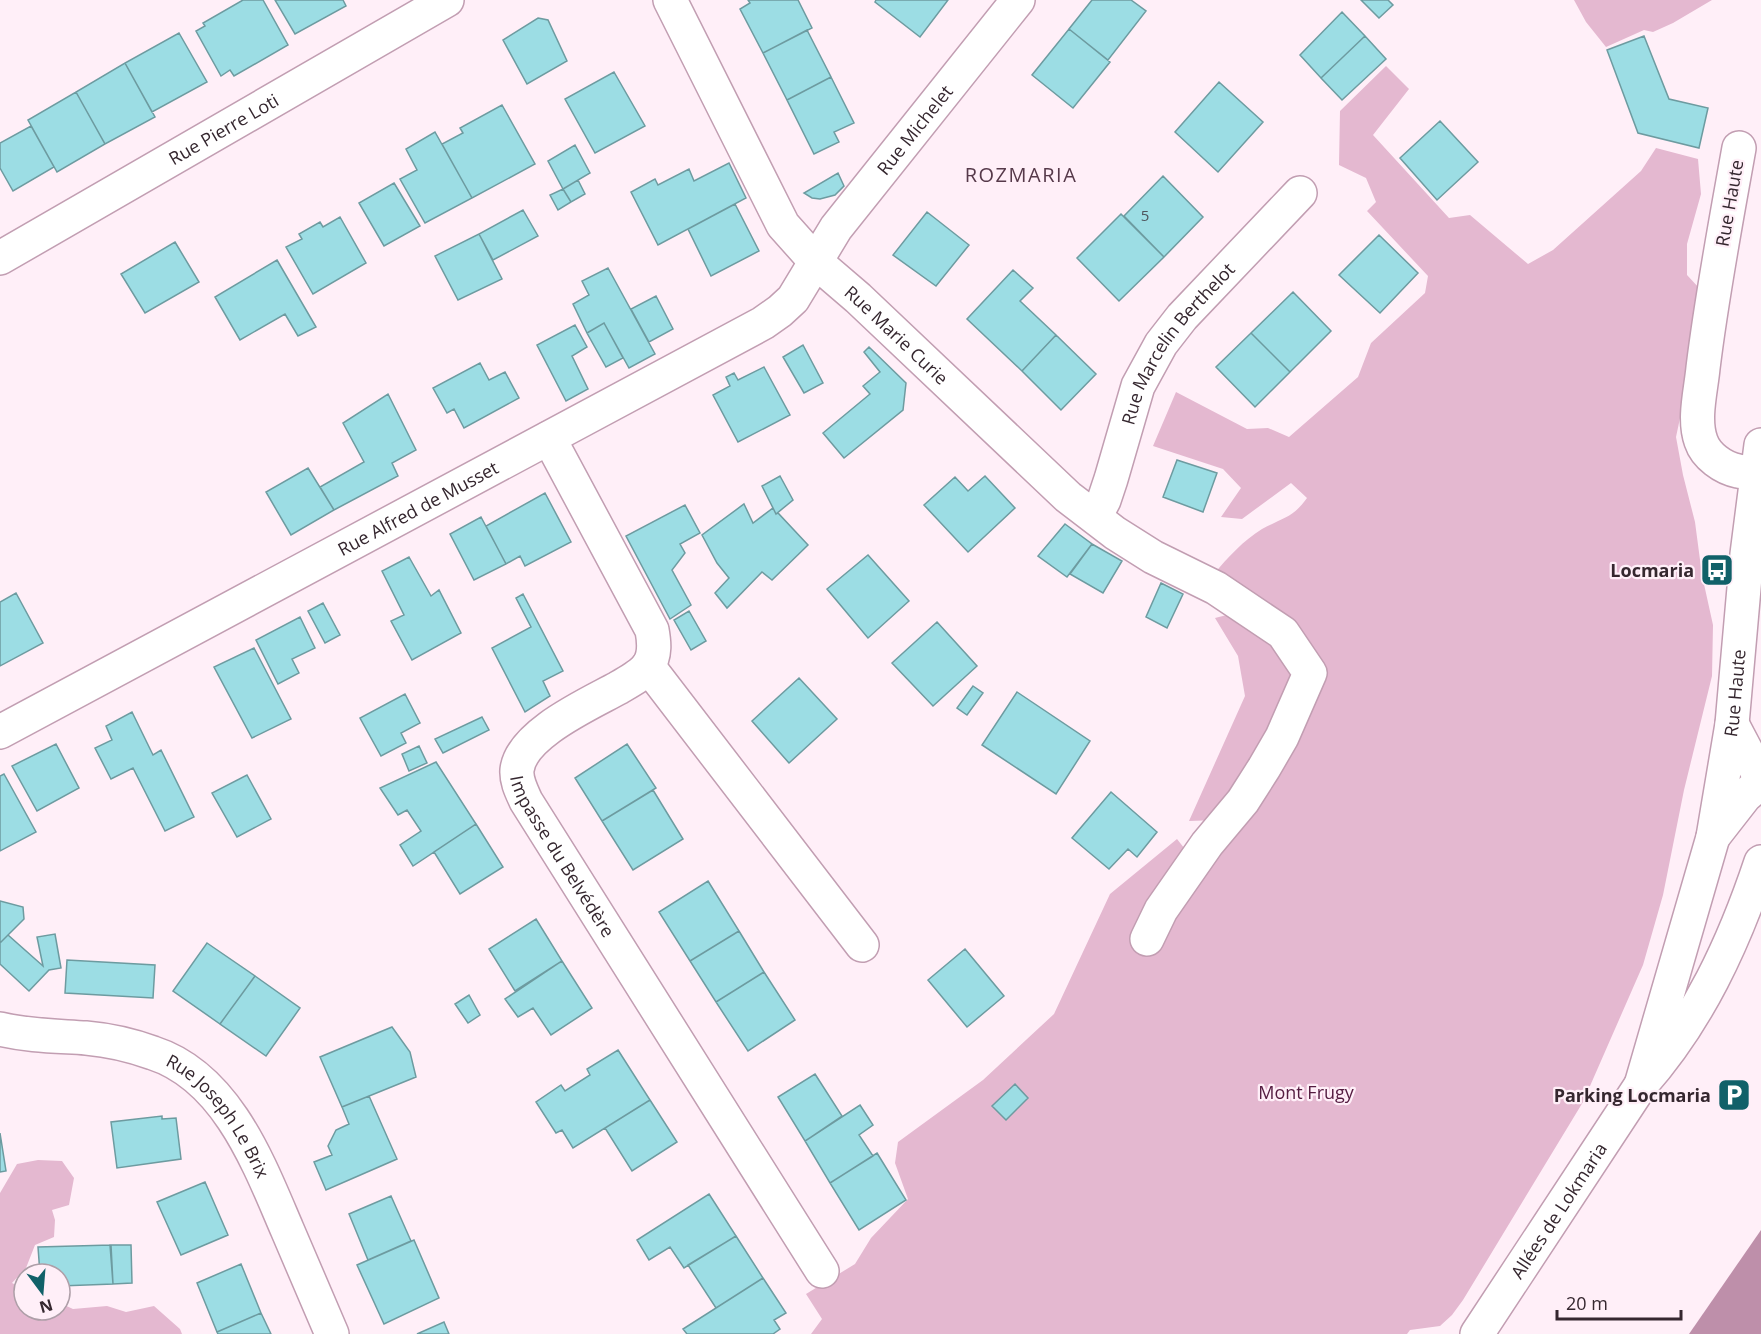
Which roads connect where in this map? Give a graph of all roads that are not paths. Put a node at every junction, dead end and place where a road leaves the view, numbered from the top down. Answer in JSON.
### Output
{"nodes":[{"id":1,"x":447,"y":0,"type":"edge"},
{"id":2,"x":670,"y":0,"type":"edge"},
{"id":3,"x":1018,"y":0,"type":"edge"},
{"id":4,"x":1739,"y":148,"type":"dead end"},
{"id":5,"x":1300,"y":193,"type":"dead end"},
{"id":6,"x":0,"y":258,"type":"edge"},
{"id":7,"x":816,"y":262,"type":"junction"},
{"id":8,"x":549,"y":438,"type":"junction"},
{"id":9,"x":1760,"y":469,"type":"edge"},
{"id":10,"x":1095,"y":517,"type":"junction"},
{"id":11,"x":648,"y":666,"type":"junction"},
{"id":12,"x":1732,"y":724,"type":"junction"},
{"id":13,"x":0,"y":732,"type":"edge"},
{"id":14,"x":1761,"y":781,"type":"edge"},
{"id":15,"x":1713,"y":837,"type":"junction"},
{"id":16,"x":1761,"y":862,"type":"edge"},
{"id":17,"x":1692,"y":912,"type":"joint"},
{"id":18,"x":1147,"y":939,"type":"dead end"},
{"id":19,"x":862,"y":945,"type":"dead end"},
{"id":20,"x":0,"y":1029,"type":"edge"},
{"id":21,"x":1641,"y":1085,"type":"junction"},
{"id":22,"x":822,"y":1271,"type":"dead end"},
{"id":23,"x":332,"y":1334,"type":"edge"},
{"id":24,"x":1477,"y":1334,"type":"edge"}],
"edges":[{"from":1,"to":6,"type":"street","name":"Rue Pierre Loti"},
{"from":2,"to":7,"type":"street","name":"Rue Marie Curie"},
{"from":3,"to":7,"type":"street","name":"Rue Michelet"},
{"from":4,"to":9,"type":"street","name":"Rue Haute"},
{"from":5,"to":10,"type":"street","name":"Rue Marcelin Berthelot"},
{"from":7,"to":8,"type":"street","name":"Rue Alfred de Musset"},
{"from":7,"to":10,"type":"street","name":"Rue Marie Curie"},
{"from":8,"to":11,"type":"street"},
{"from":8,"to":13,"type":"street","name":"Rue Alfred de Musset"},
{"from":9,"to":12,"type":"street","name":"Rue Haute"},
{"from":10,"to":18,"type":"street","name":"Rue Marie Curie"},
{"from":11,"to":19,"type":"street"},
{"from":11,"to":22,"type":"street","name":"Impasse du Belvédère"},
{"from":12,"to":14,"type":"street"},
{"from":12,"to":15,"type":"street","name":"Rue Haute"},
{"from":14,"to":15,"type":"street"},
{"from":15,"to":17,"type":"street","name":"Rue Haute"},
{"from":16,"to":21,"type":"street","name":"Allées de Lokmaria"},
{"from":17,"to":21,"type":"street","name":"Allées de Lokmaria"},
{"from":20,"to":23,"type":"street","name":"Rue Joseph Le Brix"},
{"from":21,"to":24,"type":"street","name":"Allées de Lokmaria"}]}
